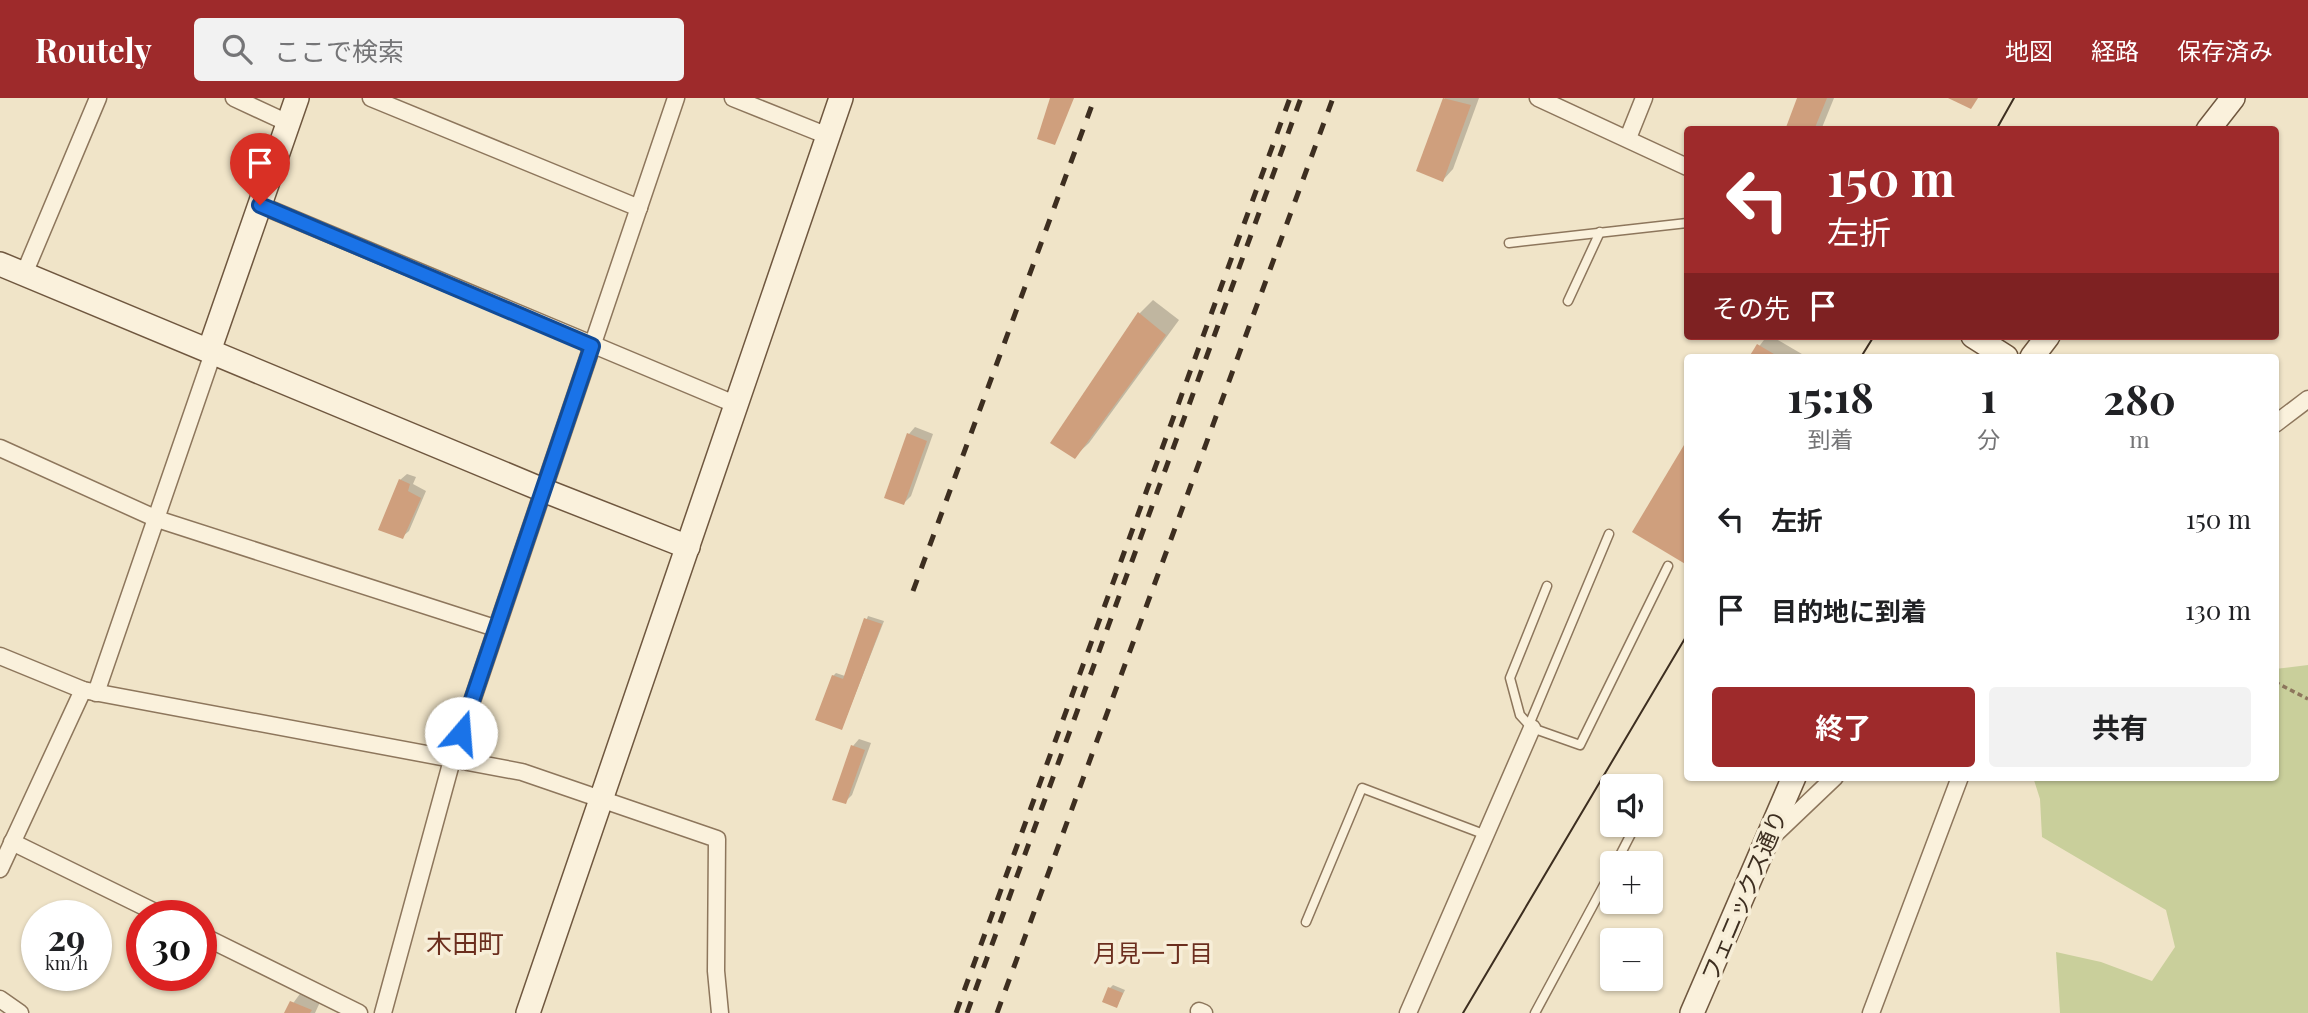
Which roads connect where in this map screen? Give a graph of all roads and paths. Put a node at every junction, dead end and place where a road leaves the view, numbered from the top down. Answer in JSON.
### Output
{"nodes":[{"id":1,"x":98,"y":98,"type":"edge"},
{"id":2,"x":234,"y":98,"type":"edge"},
{"id":3,"x":297,"y":98,"type":"edge"},
{"id":4,"x":371,"y":98,"type":"edge"},
{"id":5,"x":676,"y":98,"type":"edge"},
{"id":6,"x":733,"y":98,"type":"edge"},
{"id":7,"x":841,"y":98,"type":"edge"},
{"id":8,"x":1538,"y":98,"type":"edge"},
{"id":9,"x":1644,"y":98,"type":"edge"},
{"id":10,"x":2233,"y":98,"type":"edge"},
{"id":11,"x":288,"y":123,"type":"junction"},
{"id":12,"x":2211,"y":126,"type":"edge"},
{"id":13,"x":828,"y":136,"type":"junction"},
{"id":14,"x":1628,"y":138,"type":"junction"},
{"id":15,"x":1684,"y":166,"type":"edge"},
{"id":16,"x":260,"y":205,"type":"junction"},
{"id":17,"x":639,"y":208,"type":"junction"},
{"id":18,"x":1684,"y":223,"type":"edge"},
{"id":19,"x":1600,"y":232,"type":"junction"},
{"id":20,"x":1509,"y":243,"type":"dead end"},
{"id":21,"x":0,"y":264,"type":"edge"},
{"id":22,"x":24,"y":274,"type":"junction"},
{"id":23,"x":1568,"y":301,"type":"dead end"},
{"id":24,"x":1979,"y":340,"type":"edge"},
{"id":25,"x":2045,"y":340,"type":"edge"},
{"id":26,"x":592,"y":346,"type":"junction"},
{"id":27,"x":211,"y":352,"type":"junction"},
{"id":28,"x":2001,"y":354,"type":"edge"},
{"id":29,"x":2034,"y":354,"type":"edge"},
{"id":30,"x":2308,"y":399,"type":"edge"},
{"id":31,"x":737,"y":405,"type":"junction"},
{"id":32,"x":2279,"y":421,"type":"edge"},
{"id":33,"x":0,"y":448,"type":"edge"},
{"id":34,"x":543,"y":490,"type":"junction"},
{"id":35,"x":157,"y":519,"type":"junction"},
{"id":36,"x":1609,"y":534,"type":"dead end"},
{"id":37,"x":688,"y":547,"type":"junction"},
{"id":38,"x":1668,"y":566,"type":"dead end"},
{"id":39,"x":1548,"y":586,"type":"dead end"},
{"id":40,"x":495,"y":628,"type":"junction"},
{"id":41,"x":0,"y":656,"type":"edge"},
{"id":42,"x":2279,"y":684,"type":"edge"},
{"id":43,"x":90,"y":691,"type":"junction"},
{"id":44,"x":2308,"y":699,"type":"edge"},
{"id":45,"x":1530,"y":726,"type":"junction"},
{"id":46,"x":452,"y":760,"type":"junction"},
{"id":47,"x":1792,"y":781,"type":"edge"},
{"id":48,"x":1831,"y":781,"type":"edge"},
{"id":49,"x":1958,"y":781,"type":"edge"},
{"id":50,"x":601,"y":800,"type":"junction"},
{"id":51,"x":1486,"y":835,"type":"junction"},
{"id":52,"x":12,"y":842,"type":"junction"},
{"id":53,"x":1766,"y":843,"type":"junction"},
{"id":54,"x":0,"y":869,"type":"edge"},
{"id":55,"x":1600,"y":892,"type":"edge"},
{"id":56,"x":130,"y":900,"type":"edge"},
{"id":57,"x":1306,"y":922,"type":"dead end"},
{"id":58,"x":217,"y":943,"type":"edge"},
{"id":59,"x":0,"y":999,"type":"edge"},
{"id":60,"x":20,"y":1013,"type":"edge"},
{"id":61,"x":359,"y":1013,"type":"edge"},
{"id":62,"x":383,"y":1013,"type":"edge"},
{"id":63,"x":528,"y":1013,"type":"edge"},
{"id":64,"x":720,"y":1013,"type":"edge"},
{"id":65,"x":1408,"y":1013,"type":"edge"},
{"id":66,"x":1535,"y":1013,"type":"edge"},
{"id":67,"x":1692,"y":1013,"type":"edge"},
{"id":68,"x":1871,"y":1013,"type":"edge"}],
"edges":[{"from":1,"to":22,"type":"street"},
{"from":2,"to":11,"type":"street"},
{"from":3,"to":11,"type":"street"},
{"from":4,"to":17,"type":"street"},
{"from":5,"to":17,"type":"street"},
{"from":6,"to":13,"type":"street"},
{"from":7,"to":13,"type":"street"},
{"from":8,"to":14,"type":"street"},
{"from":9,"to":14,"type":"street"},
{"from":10,"to":12,"type":"street"},
{"from":11,"to":16,"type":"street"},
{"from":13,"to":31,"type":"street"},
{"from":14,"to":15,"type":"street"},
{"from":16,"to":26,"type":"street"},
{"from":16,"to":27,"type":"street"},
{"from":17,"to":26,"type":"street"},
{"from":18,"to":19,"type":"lane"},
{"from":19,"to":20,"type":"lane"},
{"from":19,"to":23,"type":"lane"},
{"from":21,"to":22,"type":"street"},
{"from":22,"to":27,"type":"street"},
{"from":24,"to":28,"type":"street"},
{"from":25,"to":29,"type":"street"},
{"from":26,"to":31,"type":"street"},
{"from":26,"to":34,"type":"street"},
{"from":27,"to":34,"type":"street"},
{"from":27,"to":35,"type":"street"},
{"from":30,"to":32,"type":"street"},
{"from":31,"to":37,"type":"street"},
{"from":33,"to":35,"type":"street"},
{"from":34,"to":37,"type":"street"},
{"from":34,"to":40,"type":"street"},
{"from":35,"to":40,"type":"street"},
{"from":35,"to":43,"type":"street"},
{"from":36,"to":45,"type":"lane"},
{"from":37,"to":50,"type":"street"},
{"from":38,"to":45,"type":"lane"},
{"from":39,"to":45,"type":"lane"},
{"from":40,"to":46,"type":"street"},
{"from":41,"to":43,"type":"street"},
{"from":42,"to":44,"type":"path"},
{"from":43,"to":46,"type":"street"},
{"from":43,"to":52,"type":"street"},
{"from":45,"to":51,"type":"street"},
{"from":46,"to":50,"type":"street"},
{"from":46,"to":62,"type":"street"},
{"from":47,"to":53,"type":"street","name":"フェニックス通り"},
{"from":48,"to":53,"type":"street"},
{"from":49,"to":68,"type":"street"},
{"from":50,"to":63,"type":"street"},
{"from":50,"to":64,"type":"street"},
{"from":51,"to":57,"type":"lane"},
{"from":51,"to":65,"type":"street"},
{"from":52,"to":54,"type":"street"},
{"from":52,"to":56,"type":"street"},
{"from":53,"to":67,"type":"street","name":"フェニックス通り"},
{"from":55,"to":66,"type":"lane"},
{"from":58,"to":61,"type":"street"},
{"from":59,"to":60,"type":"street"}]}
